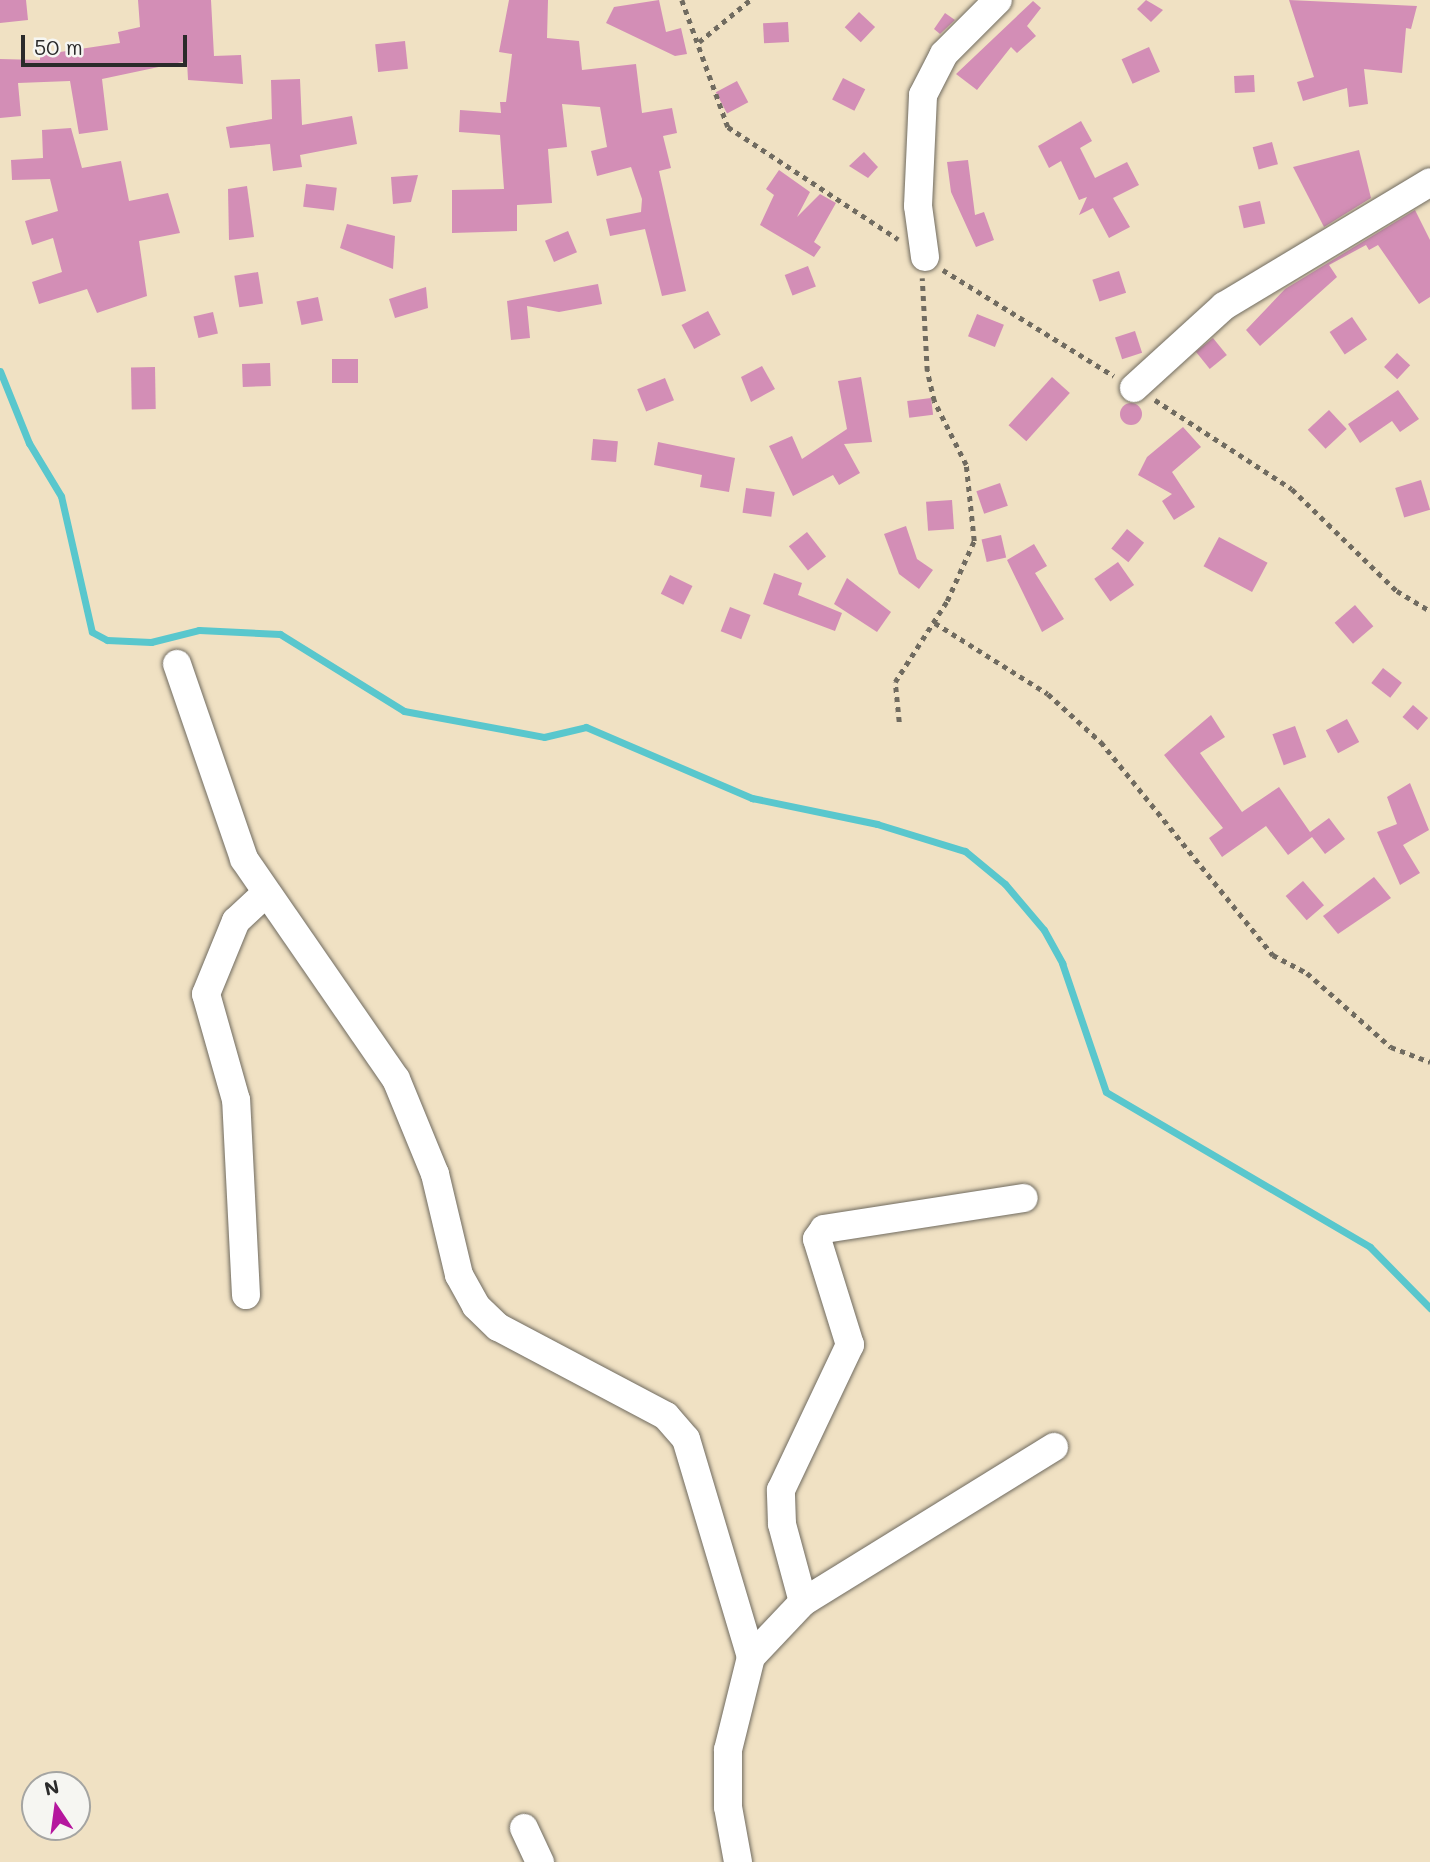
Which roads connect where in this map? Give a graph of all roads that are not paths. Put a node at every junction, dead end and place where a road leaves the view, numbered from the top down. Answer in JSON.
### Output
{"nodes":[{"id":1,"x":998,"y":0,"type":"edge"},
{"id":2,"x":1430,"y":182,"type":"edge"},
{"id":3,"x":925,"y":257,"type":"road end"},
{"id":4,"x":1134,"y":388,"type":"road end"},
{"id":5,"x":177,"y":664,"type":"dead end"},
{"id":6,"x":265,"y":894,"type":"junction"},
{"id":7,"x":1024,"y":1198,"type":"dead end"},
{"id":8,"x":246,"y":1295,"type":"dead end"},
{"id":9,"x":1054,"y":1447,"type":"dead end"},
{"id":10,"x":803,"y":1602,"type":"junction"},
{"id":11,"x":751,"y":1657,"type":"junction"},
{"id":12,"x":524,"y":1828,"type":"dead end"},
{"id":13,"x":540,"y":1862,"type":"edge"},
{"id":14,"x":738,"y":1862,"type":"edge"}],
"edges":[{"from":1,"to":3,"type":"street"},
{"from":2,"to":4,"type":"street"},
{"from":5,"to":6,"type":"street"},
{"from":6,"to":8,"type":"street"},
{"from":6,"to":11,"type":"street"},
{"from":7,"to":10,"type":"street"},
{"from":9,"to":10,"type":"street"},
{"from":10,"to":11,"type":"street"},
{"from":11,"to":14,"type":"street"},
{"from":12,"to":13,"type":"street"}]}
